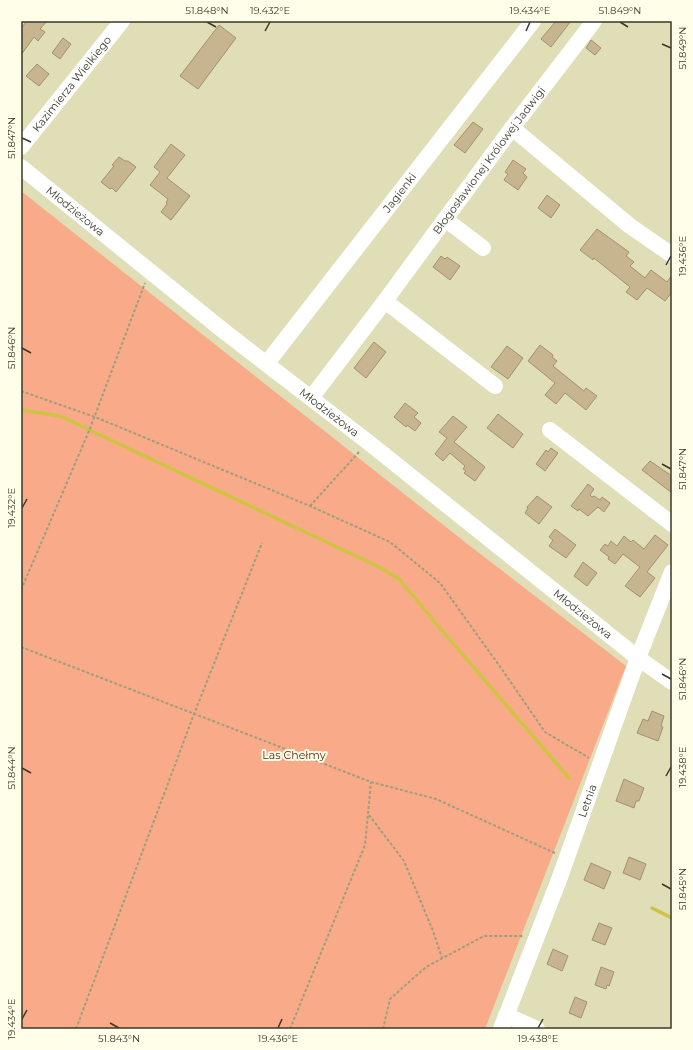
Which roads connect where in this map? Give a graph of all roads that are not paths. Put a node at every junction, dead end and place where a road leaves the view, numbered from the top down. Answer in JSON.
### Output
{"nodes":[{"id":1,"x":122,"y":21,"type":"edge"},
{"id":2,"x":533,"y":21,"type":"edge"},
{"id":3,"x":594,"y":21,"type":"edge"},
{"id":4,"x":512,"y":128,"type":"junction"},
{"id":5,"x":21,"y":147,"type":"edge"},
{"id":6,"x":21,"y":167,"type":"edge"},
{"id":7,"x":445,"y":219,"type":"junction"},
{"id":8,"x":483,"y":248,"type":"dead end"},
{"id":9,"x":672,"y":255,"type":"edge"},
{"id":10,"x":385,"y":301,"type":"junction"},
{"id":11,"x":267,"y":363,"type":"junction"},
{"id":12,"x":495,"y":386,"type":"dead end"},
{"id":13,"x":311,"y":398,"type":"junction"},
{"id":14,"x":550,"y":430,"type":"dead end"},
{"id":15,"x":672,"y":524,"type":"edge"},
{"id":16,"x":672,"y":572,"type":"edge"},
{"id":17,"x":638,"y":658,"type":"junction"},
{"id":18,"x":672,"y":682,"type":"edge"},
{"id":19,"x":504,"y":1022,"type":"edge"},
{"id":20,"x":537,"y":1029,"type":"edge"}],
"edges":[{"from":1,"to":5,"type":"street","name":"Kazimierza Wielkiego"},
{"from":2,"to":11,"type":"street","name":"Jagienki"},
{"from":3,"to":4,"type":"street","name":"Błogosławionej Królowej Jadwigi"},
{"from":4,"to":7,"type":"street","name":"Błogosławionej Królowej Jadwigi"},
{"from":4,"to":9,"type":"street"},
{"from":6,"to":11,"type":"street","name":"Młodzieżowa"},
{"from":7,"to":8,"type":"street"},
{"from":7,"to":10,"type":"street","name":"Błogosławionej Królowej Jadwigi"},
{"from":10,"to":12,"type":"street"},
{"from":10,"to":13,"type":"street","name":"Błogosławionej Królowej Jadwigi"},
{"from":11,"to":13,"type":"street","name":"Młodzieżowa"},
{"from":13,"to":17,"type":"street","name":"Młodzieżowa"},
{"from":14,"to":15,"type":"street"},
{"from":16,"to":17,"type":"street","name":"Letnia"},
{"from":17,"to":18,"type":"street","name":"Młodzieżowa"},
{"from":17,"to":19,"type":"street","name":"Letnia"},
{"from":19,"to":20,"type":"street"}]}
